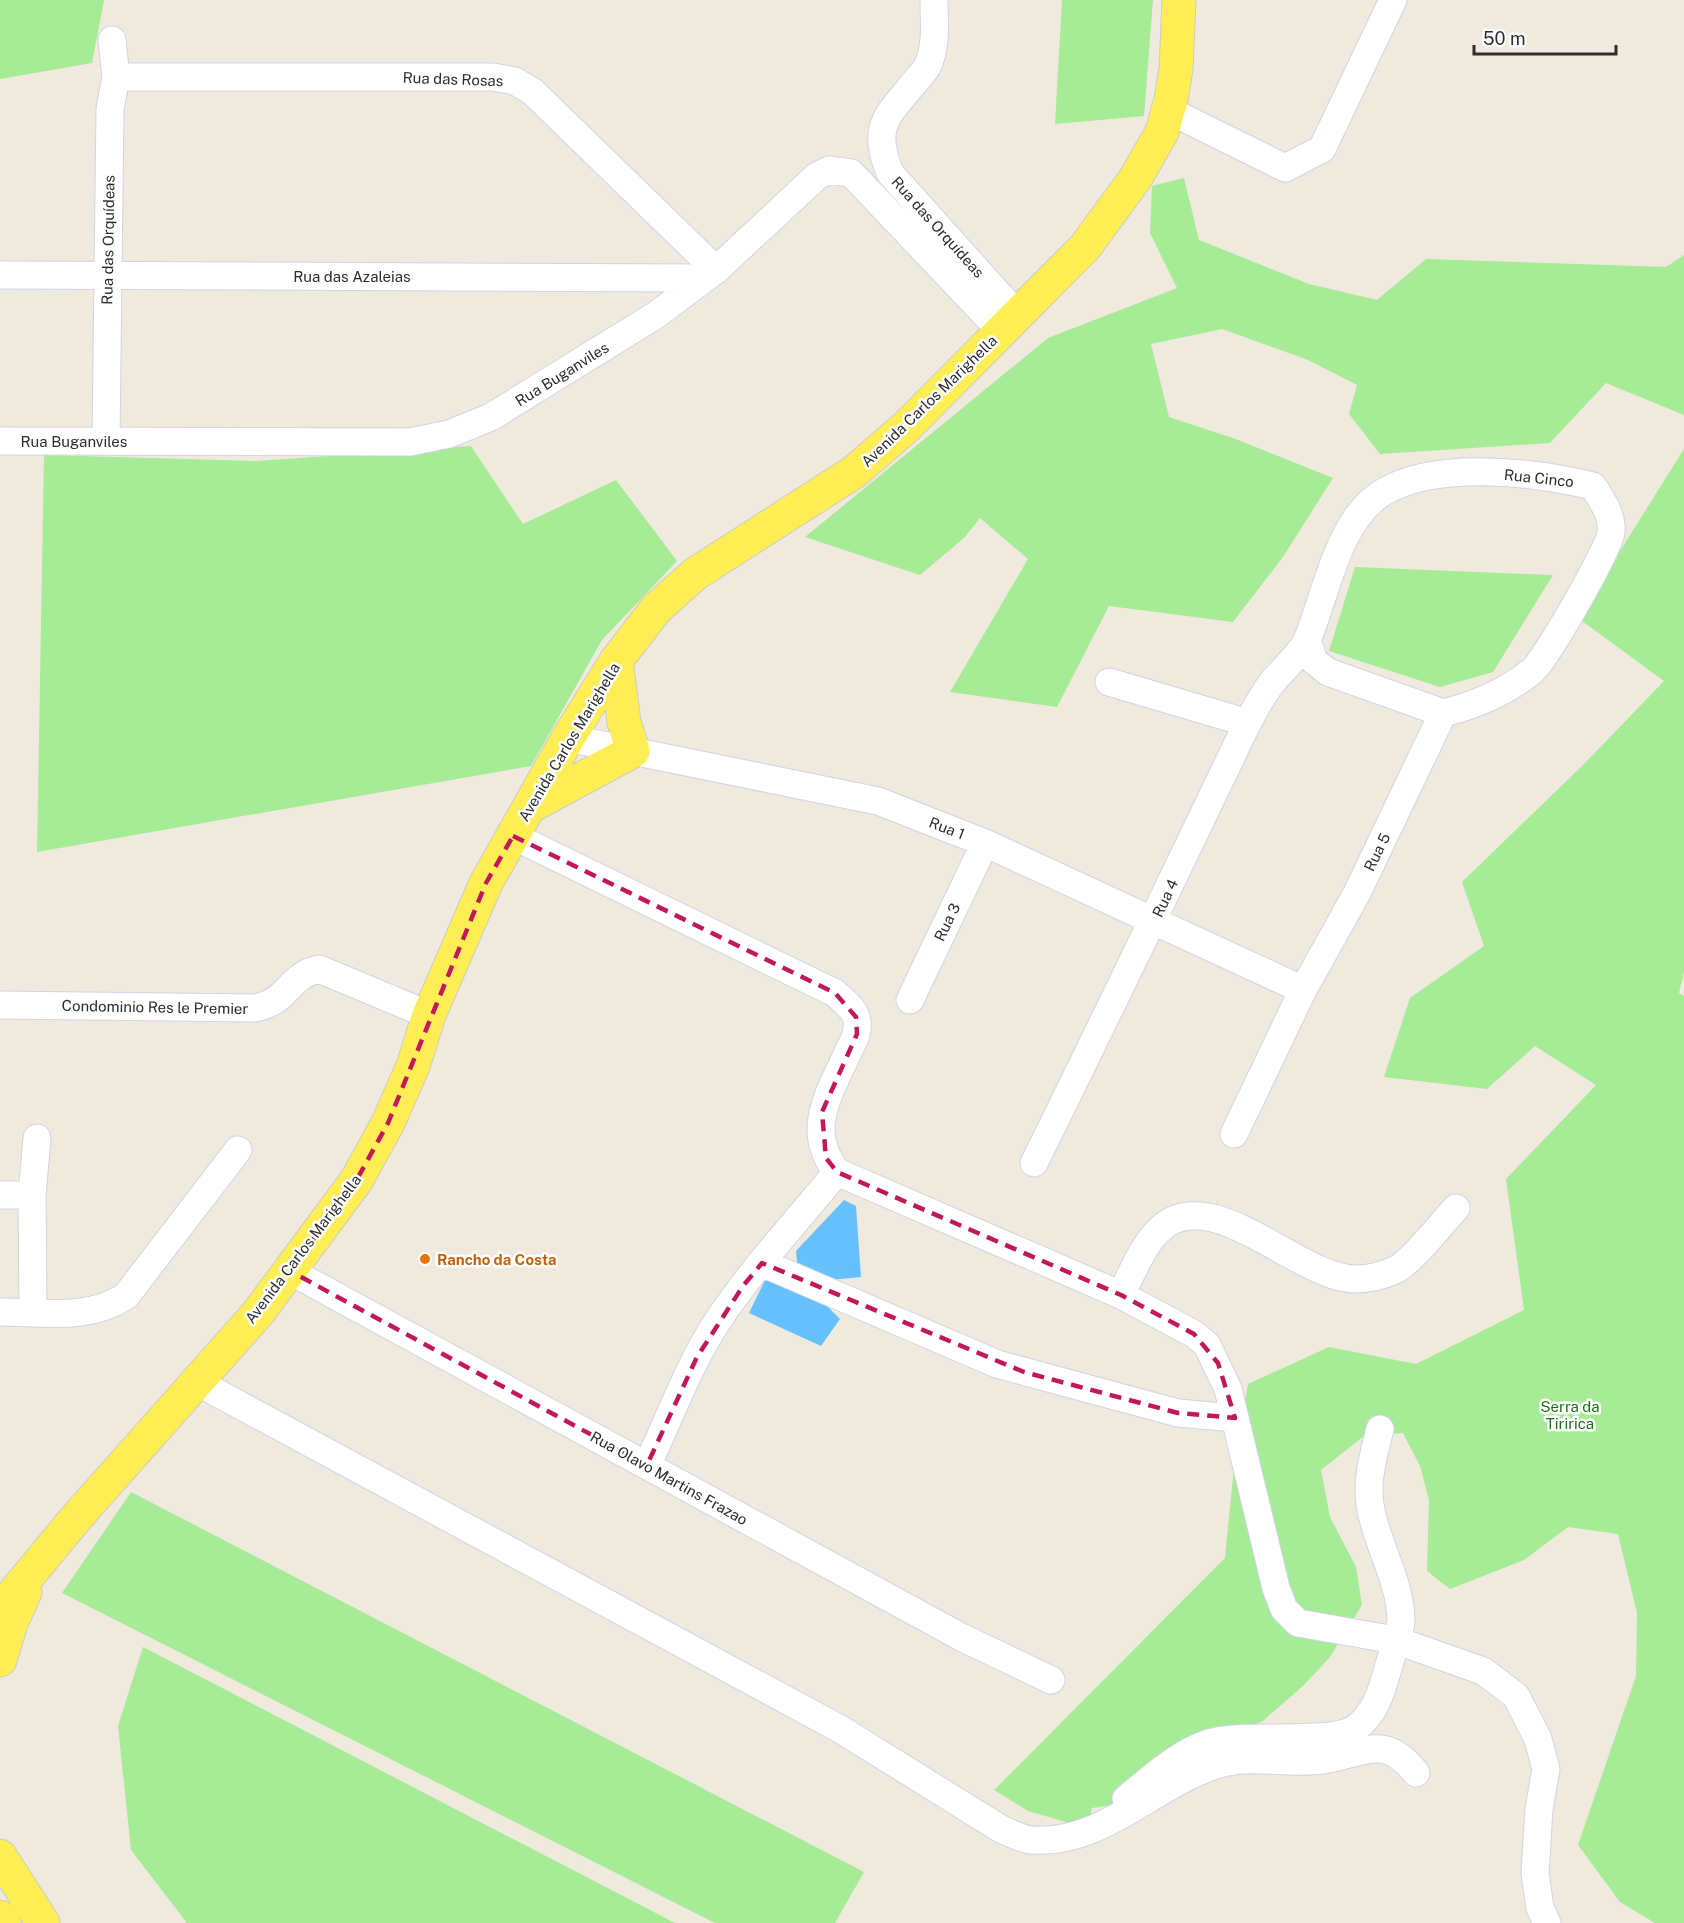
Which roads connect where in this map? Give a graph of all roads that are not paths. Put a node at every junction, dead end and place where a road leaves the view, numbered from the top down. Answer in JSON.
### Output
{"nodes":[{"id":1,"x":934,"y":0,"type":"edge"},
{"id":2,"x":1179,"y":0,"type":"edge"},
{"id":3,"x":1393,"y":0,"type":"edge"},
{"id":4,"x":112,"y":40,"type":"dead end"},
{"id":5,"x":116,"y":77,"type":"junction"},
{"id":6,"x":1168,"y":110,"type":"junction"},
{"id":7,"x":106,"y":274,"type":"junction"},
{"id":8,"x":710,"y":274,"type":"junction"},
{"id":9,"x":0,"y":275,"type":"edge"},
{"id":10,"x":1010,"y":324,"type":"junction"},
{"id":11,"x":106,"y":440,"type":"junction"},
{"id":12,"x":0,"y":441,"type":"edge"},
{"id":13,"x":1307,"y":640,"type":"junction"},
{"id":14,"x":616,"y":661,"type":"junction"},
{"id":15,"x":1109,"y":682,"type":"dead end"},
{"id":16,"x":1443,"y":712,"type":"junction"},
{"id":17,"x":1248,"y":723,"type":"junction"},
{"id":18,"x":568,"y":738,"type":"junction"},
{"id":19,"x":633,"y":751,"type":"junction"},
{"id":20,"x":529,"y":807,"type":"junction"},
{"id":21,"x":513,"y":836,"type":"junction"},
{"id":22,"x":985,"y":843,"type":"junction"},
{"id":23,"x":1153,"y":923,"type":"junction"},
{"id":24,"x":1302,"y":990,"type":"junction"},
{"id":25,"x":909,"y":1000,"type":"dead end"},
{"id":26,"x":0,"y":1005,"type":"edge"},
{"id":27,"x":429,"y":1015,"type":"junction"},
{"id":28,"x":1234,"y":1134,"type":"dead end"},
{"id":29,"x":37,"y":1138,"type":"dead end"},
{"id":30,"x":238,"y":1150,"type":"dead end"},
{"id":31,"x":1034,"y":1163,"type":"dead end"},
{"id":32,"x":837,"y":1172,"type":"junction"},
{"id":33,"x":0,"y":1194,"type":"edge"},
{"id":34,"x":32,"y":1195,"type":"junction"},
{"id":35,"x":1456,"y":1208,"type":"dead end"},
{"id":36,"x":762,"y":1263,"type":"junction"},
{"id":37,"x":290,"y":1271,"type":"junction"},
{"id":38,"x":1122,"y":1295,"type":"junction"},
{"id":39,"x":0,"y":1312,"type":"edge"},
{"id":40,"x":33,"y":1312,"type":"junction"},
{"id":41,"x":197,"y":1382,"type":"junction"},
{"id":42,"x":1234,"y":1418,"type":"junction"},
{"id":43,"x":1380,"y":1429,"type":"dead end"},
{"id":44,"x":647,"y":1466,"type":"junction"},
{"id":45,"x":35,"y":1571,"type":"junction"},
{"id":46,"x":0,"y":1610,"type":"edge"},
{"id":47,"x":1395,"y":1640,"type":"junction"},
{"id":48,"x":0,"y":1660,"type":"edge"},
{"id":49,"x":1051,"y":1680,"type":"dead end"},
{"id":50,"x":1416,"y":1773,"type":"dead end"},
{"id":51,"x":1117,"y":1818,"type":"junction"},
{"id":52,"x":0,"y":1856,"type":"edge"},
{"id":53,"x":0,"y":1917,"type":"edge"},
{"id":54,"x":4,"y":1923,"type":"edge"},
{"id":55,"x":43,"y":1923,"type":"edge"},
{"id":56,"x":1547,"y":1923,"type":"edge"}],
"edges":[{"from":1,"to":10,"type":"street","name":"Rua das Orquídeas"},
{"from":2,"to":6,"type":"main road","name":"Avenida Carlos Marighella"},
{"from":3,"to":6,"type":"street"},
{"from":4,"to":5,"type":"street","name":"Rua das Orquídeas"},
{"from":5,"to":7,"type":"street","name":"Rua das Orquídeas"},
{"from":5,"to":8,"type":"street","name":"Rua das Rosas"},
{"from":6,"to":10,"type":"main road","name":"Avenida Carlos Marighella"},
{"from":7,"to":8,"type":"street","name":"Rua das Azaleias"},
{"from":7,"to":9,"type":"street","name":"Rua das Azaleias"},
{"from":7,"to":11,"type":"street","name":"Rua das Orquídeas"},
{"from":8,"to":10,"type":"street","name":"Rua Buganviles"},
{"from":8,"to":11,"type":"street","name":"Rua Buganviles"},
{"from":10,"to":14,"type":"main road","name":"Avenida Carlos Marighella"},
{"from":11,"to":12,"type":"street","name":"Rua Buganviles"},
{"from":13,"to":16,"type":"street"},
{"from":13,"to":16,"type":"street","name":"Rua Cinco"},
{"from":13,"to":17,"type":"street","name":"Rua 4"},
{"from":14,"to":18,"type":"main road","name":"Avenida Carlos Marighella"},
{"from":14,"to":19,"type":"main road"},
{"from":15,"to":17,"type":"street"},
{"from":16,"to":24,"type":"street","name":"Rua 5"},
{"from":17,"to":23,"type":"street","name":"Rua 4"},
{"from":18,"to":19,"type":"street","name":"Rua 1"},
{"from":18,"to":20,"type":"main road","name":"Avenida Carlos Marighella"},
{"from":19,"to":20,"type":"main road"},
{"from":19,"to":22,"type":"street","name":"Rua 1"},
{"from":20,"to":21,"type":"main road","name":"Avenida Carlos Marighella"},
{"from":21,"to":27,"type":"main road","name":"Avenida Carlos Marighella"},
{"from":21,"to":32,"type":"street"},
{"from":22,"to":23,"type":"street","name":"Rua 1"},
{"from":22,"to":25,"type":"street","name":"Rua 3"},
{"from":23,"to":24,"type":"street","name":"Rua 1"},
{"from":23,"to":31,"type":"street","name":"Rua 4"},
{"from":24,"to":28,"type":"street","name":"Rua 5"},
{"from":26,"to":27,"type":"street","name":"Condominio Res le Premier"},
{"from":27,"to":37,"type":"main road","name":"Avenida Carlos Marighella"},
{"from":29,"to":34,"type":"street"},
{"from":30,"to":40,"type":"street"},
{"from":32,"to":36,"type":"street"},
{"from":32,"to":38,"type":"street"},
{"from":33,"to":34,"type":"street"},
{"from":34,"to":40,"type":"street"},
{"from":35,"to":38,"type":"street"},
{"from":36,"to":42,"type":"street"},
{"from":36,"to":44,"type":"street"},
{"from":37,"to":41,"type":"main road","name":"Avenida Carlos Marighella"},
{"from":37,"to":44,"type":"street","name":"Rua Olavo Martins Frazao"},
{"from":38,"to":42,"type":"street"},
{"from":39,"to":40,"type":"street"},
{"from":41,"to":45,"type":"main road","name":"Avenida Carlos Marighella"},
{"from":41,"to":51,"type":"street"},
{"from":42,"to":47,"type":"street"},
{"from":43,"to":47,"type":"street"},
{"from":44,"to":49,"type":"street","name":"Rua Olavo Martins Frazao"},
{"from":45,"to":46,"type":"main road","name":"Avenida Carlos Marighella"},
{"from":45,"to":48,"type":"main road","name":"Avenida Carlos Marighella"},
{"from":47,"to":51,"type":"street"},
{"from":47,"to":56,"type":"street"},
{"from":50,"to":51,"type":"street"},
{"from":52,"to":55,"type":"main road"},
{"from":53,"to":54,"type":"main road"}]}
